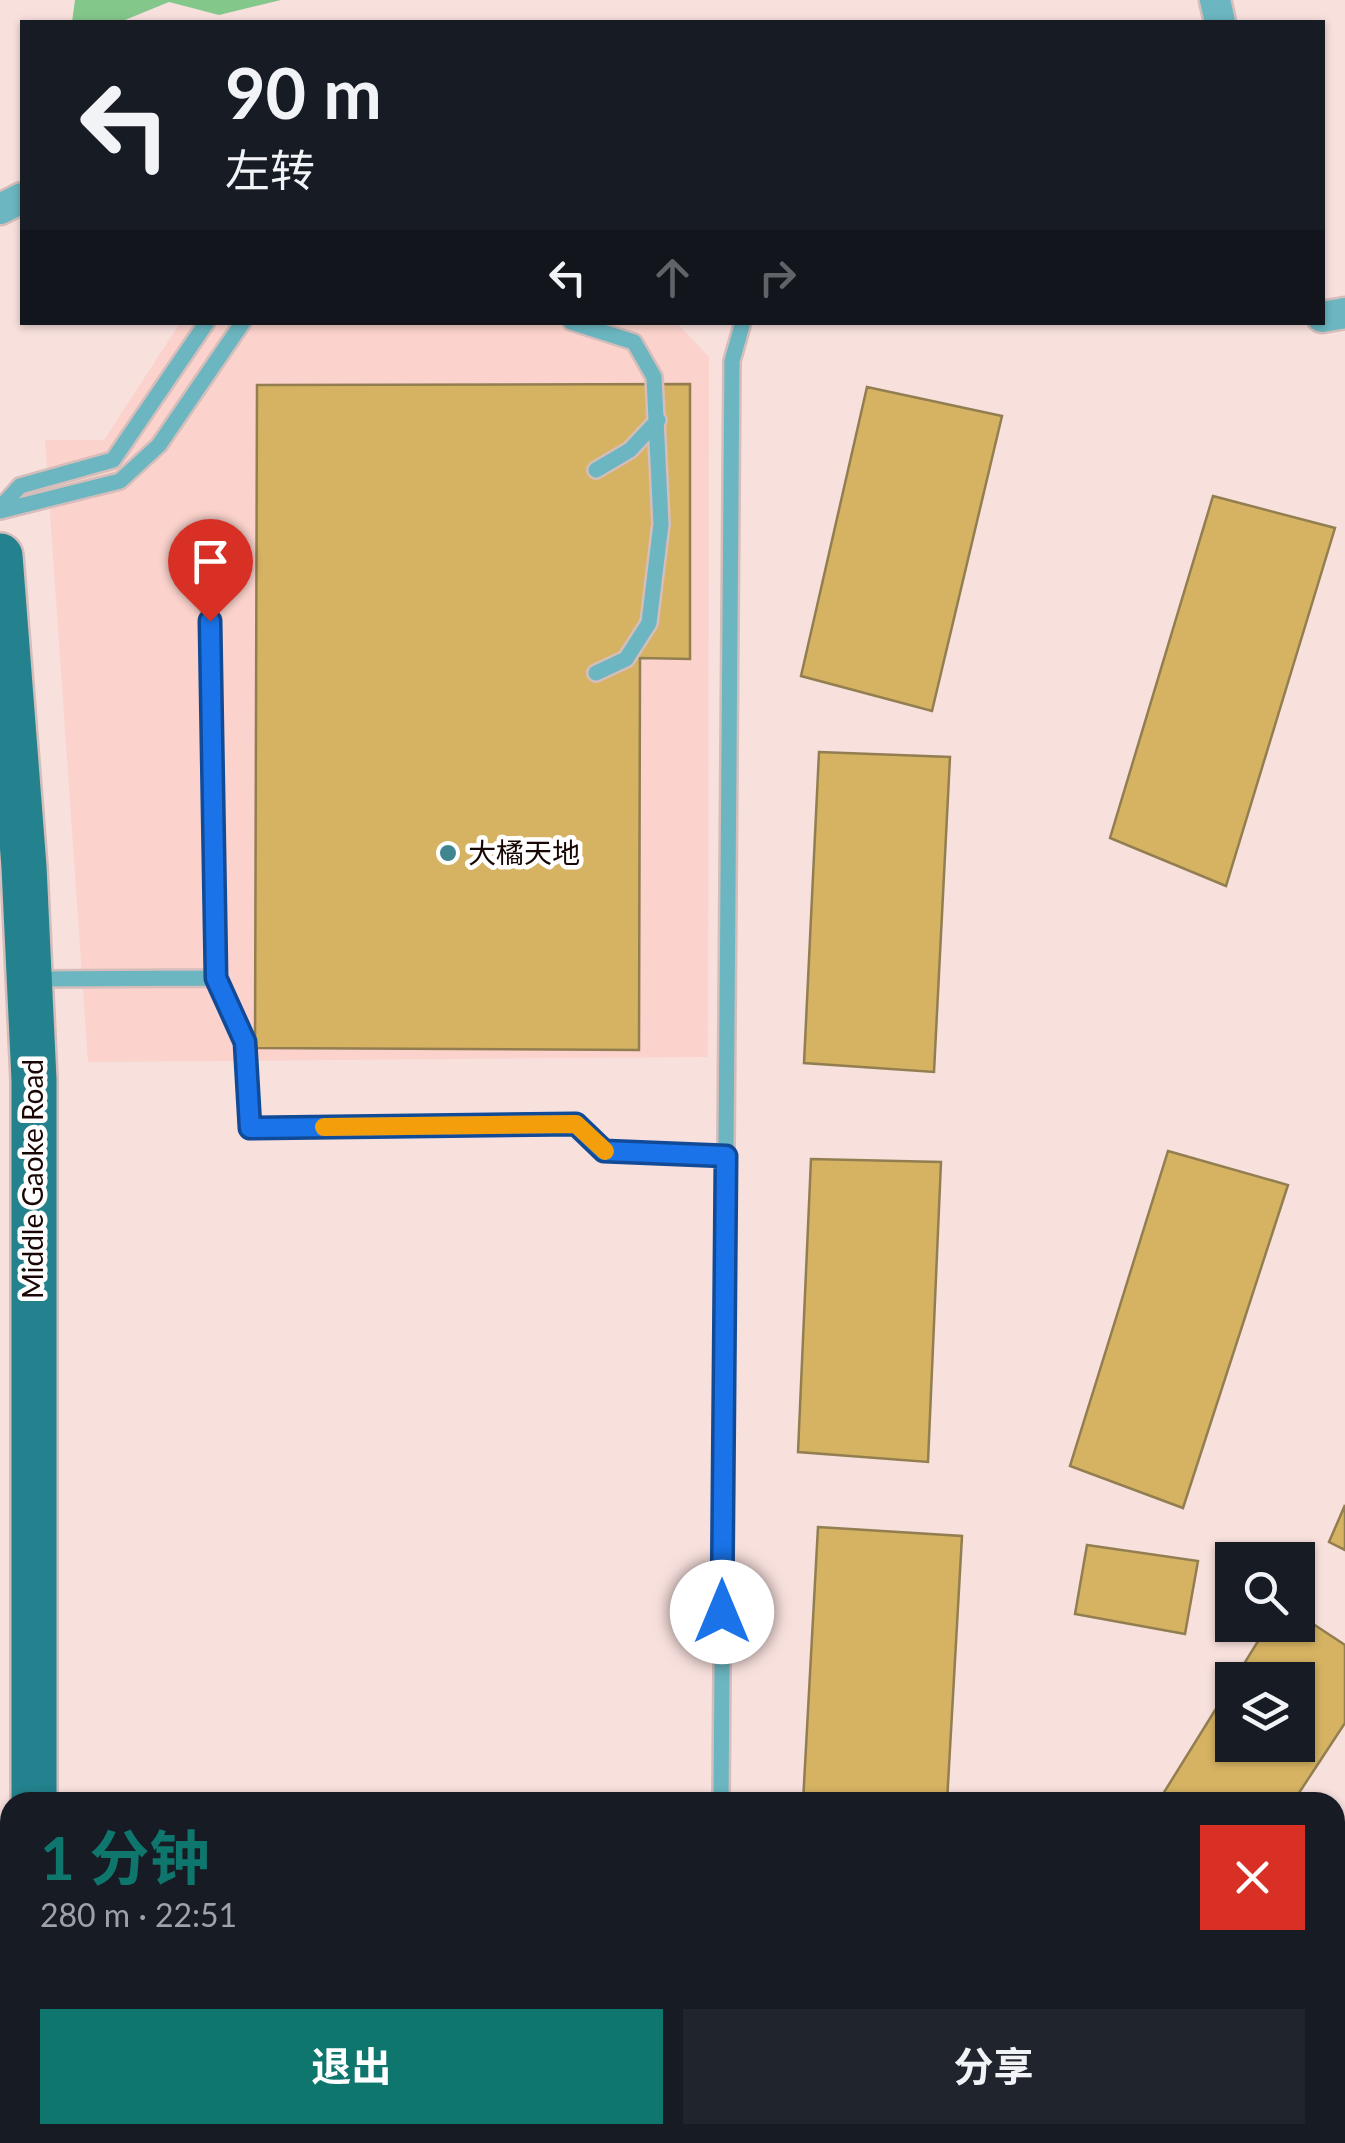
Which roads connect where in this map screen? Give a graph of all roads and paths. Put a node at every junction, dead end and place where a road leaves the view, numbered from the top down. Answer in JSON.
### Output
{"nodes":[{"id":1,"x":205,"y":325,"type":"edge"},
{"id":2,"x":241,"y":325,"type":"edge"},
{"id":3,"x":580,"y":325,"type":"edge"},
{"id":4,"x":614,"y":325,"type":"edge"},
{"id":5,"x":742,"y":325,"type":"edge"},
{"id":6,"x":596,"y":470,"type":"dead end"},
{"id":7,"x":0,"y":509,"type":"edge"},
{"id":8,"x":0,"y":556,"type":"edge"},
{"id":9,"x":209,"y":582,"type":"dead end"},
{"id":10,"x":596,"y":673,"type":"dead end"},
{"id":11,"x":216,"y":978,"type":"junction"},
{"id":12,"x":29,"y":979,"type":"junction"},
{"id":13,"x":726,"y":1156,"type":"junction"},
{"id":14,"x":34,"y":1792,"type":"edge"},
{"id":15,"x":721,"y":1792,"type":"edge"}],
"edges":[{"from":1,"to":7,"type":"lane"},
{"from":2,"to":7,"type":"lane"},
{"from":3,"to":10,"type":"lane"},
{"from":4,"to":6,"type":"lane"},
{"from":5,"to":13,"type":"lane"},
{"from":8,"to":12,"type":"main road","name":"Middle Gaoke Road"},
{"from":9,"to":11,"type":"lane"},
{"from":11,"to":12,"type":"lane"},
{"from":11,"to":13,"type":"lane"},
{"from":12,"to":14,"type":"main road","name":"Middle Gaoke Road"},
{"from":13,"to":15,"type":"lane"}]}
